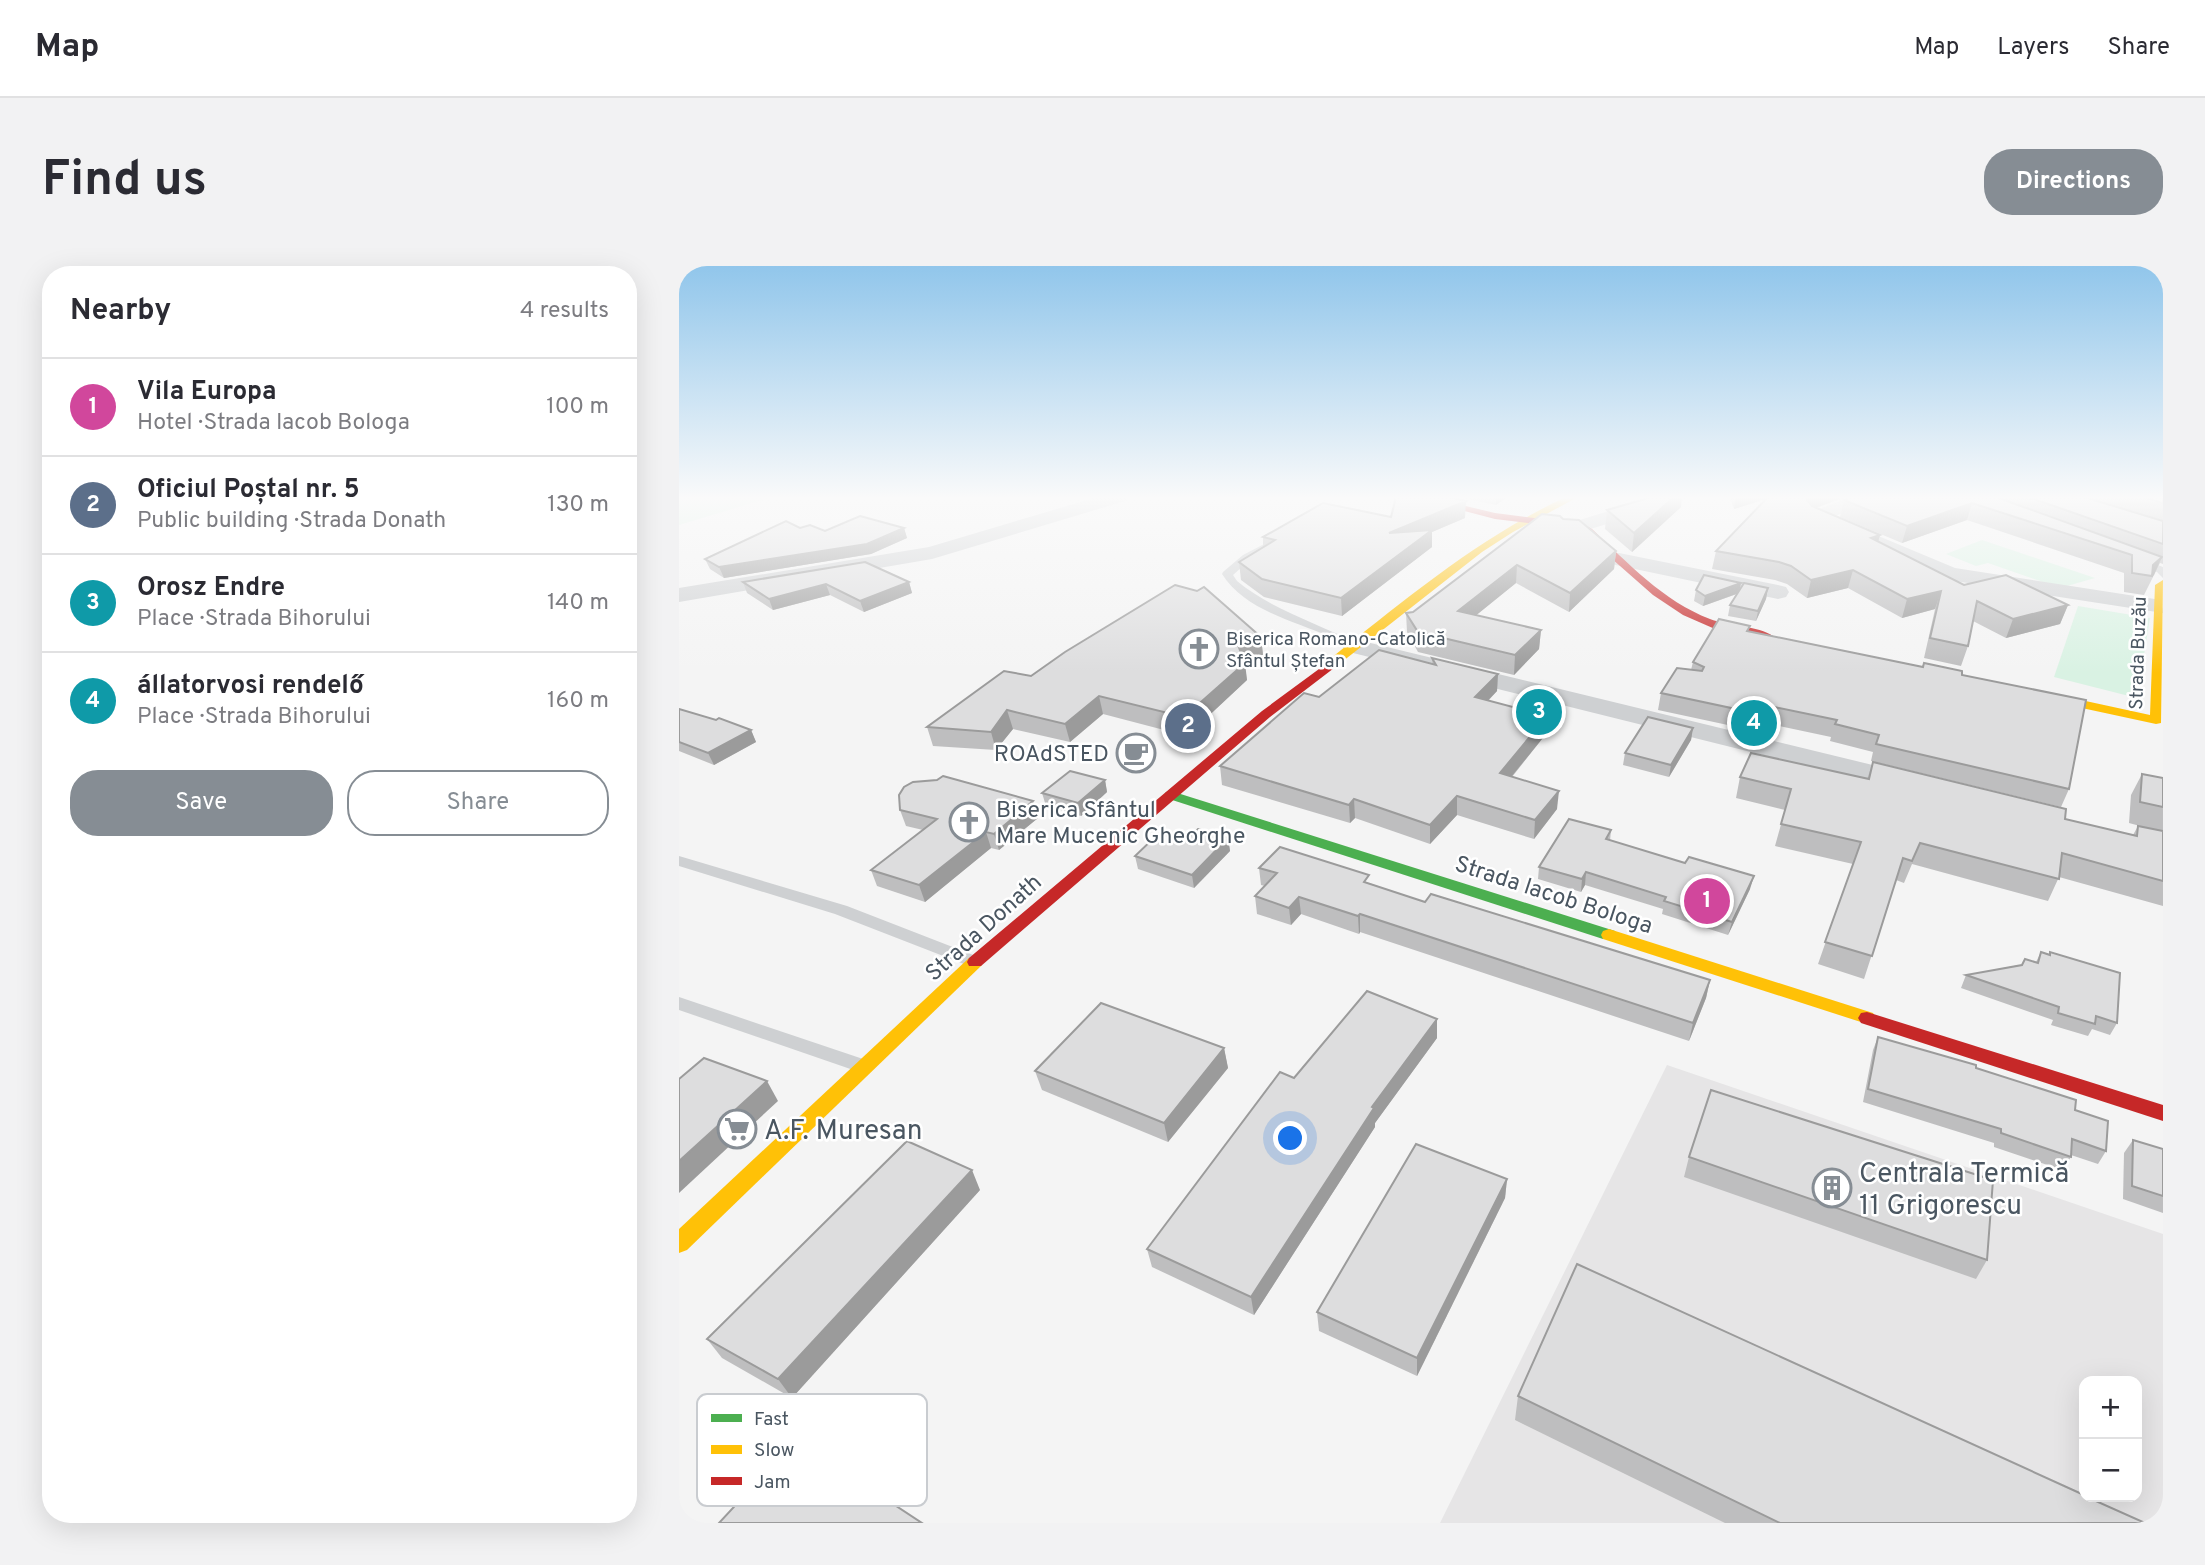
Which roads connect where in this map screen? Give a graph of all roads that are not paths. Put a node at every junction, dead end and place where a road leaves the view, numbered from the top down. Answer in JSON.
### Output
{"nodes":[{"id":1,"x":922,"y":556,"type":"edge"},
{"id":2,"x":1250,"y":556,"type":"edge"},
{"id":3,"x":1470,"y":556,"type":"edge"},
{"id":4,"x":1615,"y":556,"type":"edge"},
{"id":5,"x":1907,"y":556,"type":"edge"},
{"id":6,"x":2127,"y":557,"type":"edge"},
{"id":7,"x":1619,"y":559,"type":"junction"},
{"id":8,"x":2163,"y":575,"type":"edge"},
{"id":9,"x":2163,"y":583,"type":"edge"},
{"id":10,"x":1778,"y":592,"type":"edge"},
{"id":11,"x":679,"y":595,"type":"edge"},
{"id":12,"x":2161,"y":607,"type":"junction"},
{"id":13,"x":1777,"y":639,"type":"edge"},
{"id":14,"x":1354,"y":646,"type":"junction"},
{"id":15,"x":2021,"y":691,"type":"edge"},
{"id":16,"x":1935,"y":788,"type":"edge"},
{"id":17,"x":1171,"y":795,"type":"junction"},
{"id":18,"x":679,"y":861,"type":"edge"},
{"id":19,"x":975,"y":962,"type":"junction"},
{"id":20,"x":679,"y":1003,"type":"edge"},
{"id":21,"x":865,"y":1067,"type":"junction"},
{"id":22,"x":2163,"y":1113,"type":"edge"},
{"id":23,"x":679,"y":1243,"type":"edge"}],
"edges":[{"from":1,"to":11,"type":"street"},
{"from":2,"to":14,"type":"lane"},
{"from":3,"to":14,"type":"street","name":"Strada Donath"},
{"from":4,"to":7,"type":"street"},
{"from":5,"to":12,"type":"street"},
{"from":6,"to":8,"type":"lane"},
{"from":7,"to":10,"type":"street"},
{"from":7,"to":13,"type":"street"},
{"from":9,"to":12,"type":"street","name":"Strada Buzău"},
{"from":12,"to":15,"type":"street","name":"Strada Buzău"},
{"from":14,"to":16,"type":"street"},
{"from":14,"to":17,"type":"street","name":"Strada Donath"},
{"from":17,"to":19,"type":"street","name":"Strada Donath"},
{"from":17,"to":22,"type":"street","name":"Strada Iacob Bologa"},
{"from":18,"to":19,"type":"lane"},
{"from":19,"to":21,"type":"street","name":"Strada Donath"},
{"from":20,"to":21,"type":"lane"},
{"from":21,"to":23,"type":"street","name":"Strada Donath"}]}
